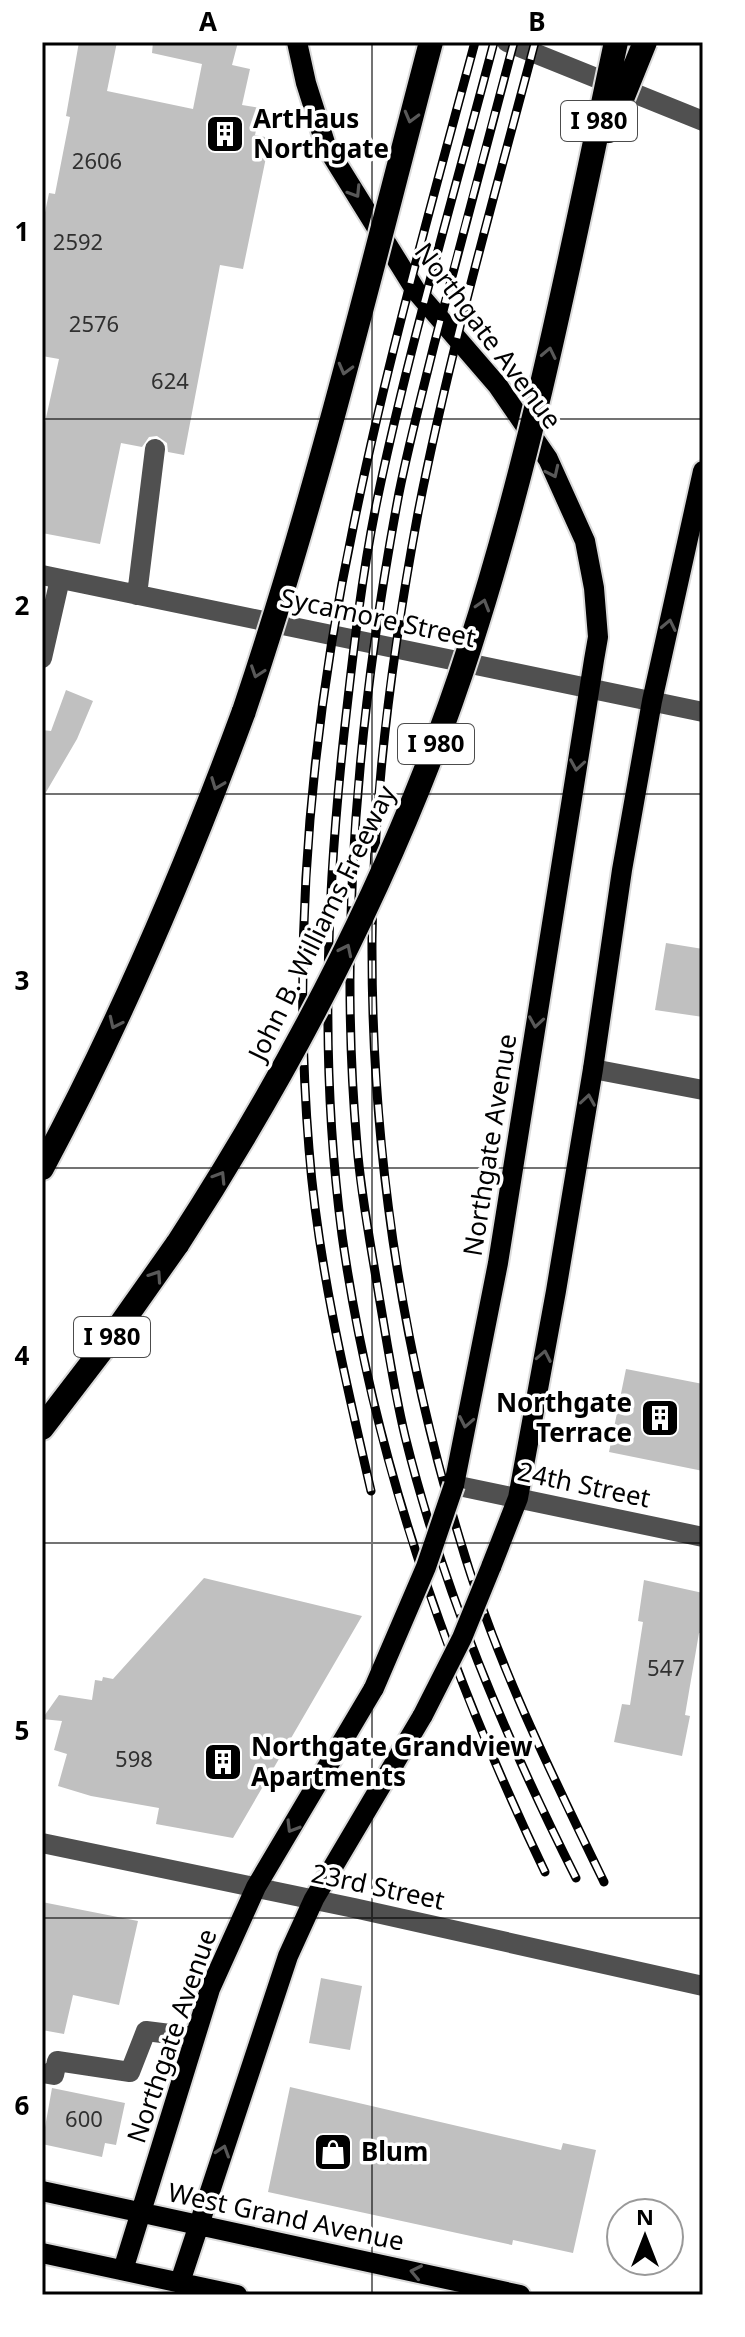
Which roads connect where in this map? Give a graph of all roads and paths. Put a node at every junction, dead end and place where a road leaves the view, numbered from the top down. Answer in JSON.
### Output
{"nodes":[{"id":1,"x":297,"y":42,"type":"edge"},
{"id":2,"x":431,"y":42,"type":"edge"},
{"id":3,"x":507,"y":42,"type":"edge"},
{"id":4,"x":616,"y":42,"type":"edge"},
{"id":5,"x":645,"y":42,"type":"edge"},
{"id":6,"x":703,"y":121,"type":"edge"},
{"id":7,"x":582,"y":201,"type":"junction"},
{"id":8,"x":155,"y":449,"type":"dead end"},
{"id":9,"x":703,"y":471,"type":"edge"},
{"id":10,"x":51,"y":577,"type":"edge"},
{"id":11,"x":137,"y":595,"type":"junction"},
{"id":12,"x":42,"y":658,"type":"edge"},
{"id":13,"x":589,"y":688,"type":"junction"},
{"id":14,"x":652,"y":701,"type":"junction"},
{"id":15,"x":703,"y":712,"type":"edge"},
{"id":16,"x":593,"y":1069,"type":"junction"},
{"id":17,"x":703,"y":1090,"type":"edge"},
{"id":18,"x":42,"y":1168,"type":"edge"},
{"id":19,"x":42,"y":1428,"type":"edge"},
{"id":20,"x":454,"y":1485,"type":"junction"},
{"id":21,"x":518,"y":1498,"type":"junction"},
{"id":22,"x":703,"y":1537,"type":"edge"},
{"id":23,"x":42,"y":1843,"type":"edge"},
{"id":24,"x":256,"y":1887,"type":"junction"},
{"id":25,"x":314,"y":1899,"type":"junction"},
{"id":26,"x":703,"y":1986,"type":"edge"},
{"id":27,"x":194,"y":2037,"type":"junction"},
{"id":28,"x":42,"y":2073,"type":"edge"},
{"id":29,"x":42,"y":2191,"type":"edge"},
{"id":30,"x":139,"y":2212,"type":"junction"},
{"id":31,"x":198,"y":2225,"type":"junction"},
{"id":32,"x":42,"y":2253,"type":"edge"},
{"id":33,"x":123,"y":2270,"type":"junction"},
{"id":34,"x":180,"y":2282,"type":"junction"},
{"id":35,"x":237,"y":2295,"type":"edge"},
{"id":36,"x":520,"y":2295,"type":"edge"}],
"edges":[{"from":1,"to":13,"type":"main road","name":"Northgate Avenue","one_way":true},
{"from":2,"to":18,"type":"highway","one_way":true,"bridge":true},
{"from":3,"to":6,"type":"street"},
{"from":4,"to":7,"type":"highway","number":"I 980","bridge":true},
{"from":5,"to":7,"type":"highway","bridge":true},
{"from":19,"to":7,"type":"highway","name":"John B. Williams Freeway","number":"I 980","one_way":true,"bridge":true},
{"from":8,"to":11,"type":"street"},
{"from":14,"to":9,"type":"main road","one_way":true},
{"from":10,"to":11,"type":"street","name":"Sycamore Street"},
{"from":10,"to":12,"type":"street"},
{"from":11,"to":13,"type":"street","name":"Sycamore Street"},
{"from":13,"to":14,"type":"street","name":"Sycamore Street"},
{"from":13,"to":20,"type":"main road","name":"Northgate Avenue","one_way":true},
{"from":14,"to":15,"type":"street","name":"Sycamore Street"},
{"from":14,"to":16,"type":"main road"},
{"from":16,"to":17,"type":"street"},
{"from":21,"to":16,"type":"main road","one_way":true},
{"from":20,"to":21,"type":"street","name":"24th Street"},
{"from":20,"to":24,"type":"main road","name":"Northgate Avenue","one_way":true,"bridge":true},
{"from":21,"to":22,"type":"street","name":"24th Street"},
{"from":21,"to":25,"type":"main road","bridge":true},
{"from":23,"to":24,"type":"street","name":"23rd Street"},
{"from":24,"to":25,"type":"street","name":"23rd Street"},
{"from":24,"to":27,"type":"main road","name":"Northgate Avenue"},
{"from":25,"to":26,"type":"street","name":"23rd Street"},
{"from":31,"to":25,"type":"main road","one_way":true},
{"from":27,"to":28,"type":"street"},
{"from":27,"to":30,"type":"main road","name":"Northgate Avenue"},
{"from":29,"to":30,"type":"main road","name":"West Grand Avenue"},
{"from":30,"to":31,"type":"main road","name":"West Grand Avenue"},
{"from":30,"to":33,"type":"main road","name":"Northgate Avenue"},
{"from":31,"to":34,"type":"main road"},
{"from":36,"to":31,"type":"main road","name":"West Grand Avenue","one_way":true},
{"from":32,"to":33,"type":"main road"},
{"from":33,"to":34,"type":"main road"},
{"from":34,"to":35,"type":"main road"}]}
